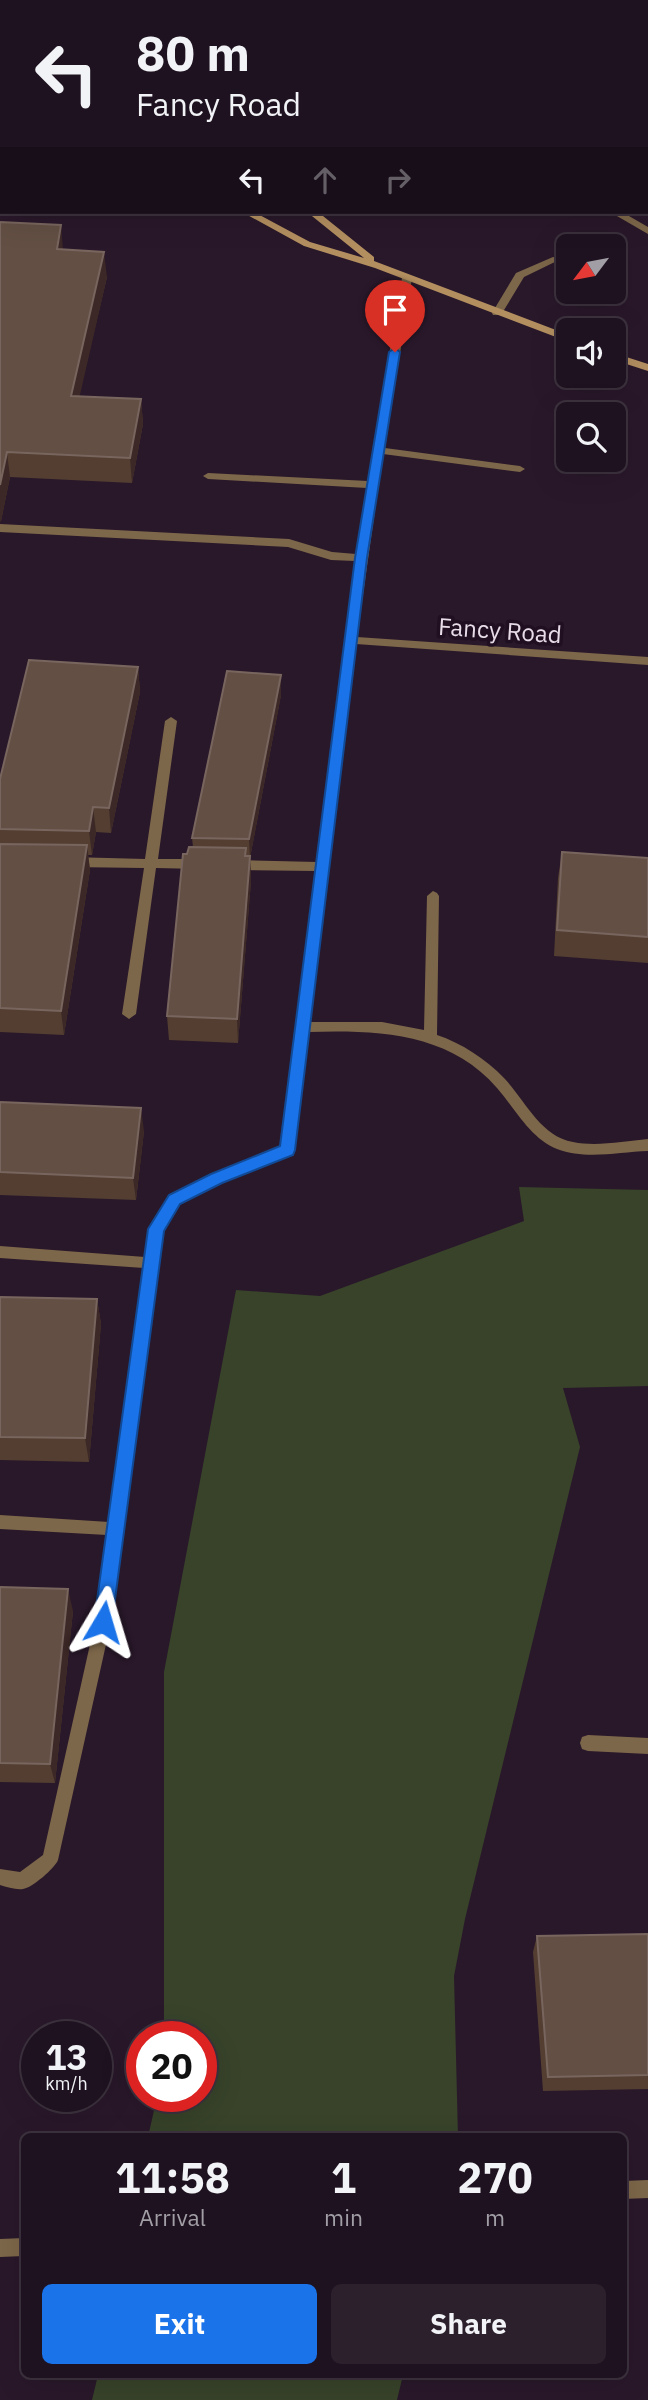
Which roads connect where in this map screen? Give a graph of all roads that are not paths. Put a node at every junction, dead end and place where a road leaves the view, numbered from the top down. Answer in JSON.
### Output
{"nodes":[{"id":1,"x":251,"y":214,"type":"edge"},
{"id":2,"x":314,"y":214,"type":"edge"},
{"id":3,"x":619,"y":214,"type":"edge"},
{"id":4,"x":648,"y":230,"type":"edge"},
{"id":5,"x":556,"y":259,"type":"dead end"},
{"id":6,"x":379,"y":266,"type":"junction"},
{"id":7,"x":407,"y":278,"type":"junction"},
{"id":8,"x":497,"y":313,"type":"junction"},
{"id":9,"x":556,"y":334,"type":"edge"},
{"id":10,"x":626,"y":360,"type":"edge"},
{"id":11,"x":648,"y":368,"type":"edge"},
{"id":12,"x":379,"y":450,"type":"junction"},
{"id":13,"x":520,"y":470,"type":"dead end"},
{"id":14,"x":208,"y":476,"type":"dead end"},
{"id":15,"x":373,"y":485,"type":"junction"},
{"id":16,"x":0,"y":528,"type":"edge"},
{"id":17,"x":361,"y":558,"type":"junction"},
{"id":18,"x":350,"y":640,"type":"junction"},
{"id":19,"x":648,"y":661,"type":"edge"},
{"id":20,"x":170,"y":721,"type":"dead end"},
{"id":21,"x":54,"y":862,"type":"edge"},
{"id":22,"x":150,"y":863,"type":"junction"},
{"id":23,"x":324,"y":867,"type":"junction"},
{"id":24,"x":433,"y":896,"type":"dead end"},
{"id":25,"x":129,"y":1014,"type":"dead end"},
{"id":26,"x":302,"y":1027,"type":"junction"},
{"id":27,"x":430,"y":1037,"type":"junction"},
{"id":28,"x":648,"y":1145,"type":"edge"},
{"id":29,"x":0,"y":1252,"type":"edge"},
{"id":30,"x":150,"y":1263,"type":"junction"},
{"id":31,"x":0,"y":1522,"type":"edge"},
{"id":32,"x":116,"y":1529,"type":"junction"},
{"id":33,"x":588,"y":1743,"type":"dead end"},
{"id":34,"x":648,"y":1746,"type":"edge"},
{"id":35,"x":0,"y":1877,"type":"edge"},
{"id":36,"x":648,"y":2189,"type":"edge"},
{"id":37,"x":627,"y":2190,"type":"edge"},
{"id":38,"x":21,"y":2247,"type":"edge"},
{"id":39,"x":0,"y":2248,"type":"edge"}],
"edges":[{"from":1,"to":6,"type":"street"},
{"from":2,"to":6,"type":"street"},
{"from":3,"to":4,"type":"lane"},
{"from":5,"to":8,"type":"lane"},
{"from":6,"to":7,"type":"street"},
{"from":7,"to":8,"type":"street"},
{"from":7,"to":12,"type":"lane"},
{"from":8,"to":9,"type":"street"},
{"from":10,"to":11,"type":"street"},
{"from":12,"to":13,"type":"lane"},
{"from":12,"to":15,"type":"lane"},
{"from":14,"to":15,"type":"lane"},
{"from":15,"to":17,"type":"lane"},
{"from":16,"to":17,"type":"lane"},
{"from":17,"to":18,"type":"lane"},
{"from":18,"to":19,"type":"lane","name":"Fancy Road"},
{"from":18,"to":23,"type":"lane"},
{"from":20,"to":22,"type":"lane"},
{"from":21,"to":22,"type":"lane"},
{"from":22,"to":23,"type":"lane"},
{"from":22,"to":25,"type":"lane"},
{"from":23,"to":26,"type":"lane"},
{"from":24,"to":27,"type":"lane"},
{"from":26,"to":27,"type":"lane"},
{"from":26,"to":30,"type":"lane"},
{"from":27,"to":28,"type":"lane"},
{"from":29,"to":30,"type":"lane"},
{"from":30,"to":32,"type":"lane"},
{"from":31,"to":32,"type":"lane"},
{"from":32,"to":35,"type":"lane"},
{"from":33,"to":34,"type":"lane"},
{"from":36,"to":37,"type":"lane"},
{"from":38,"to":39,"type":"lane"}]}
